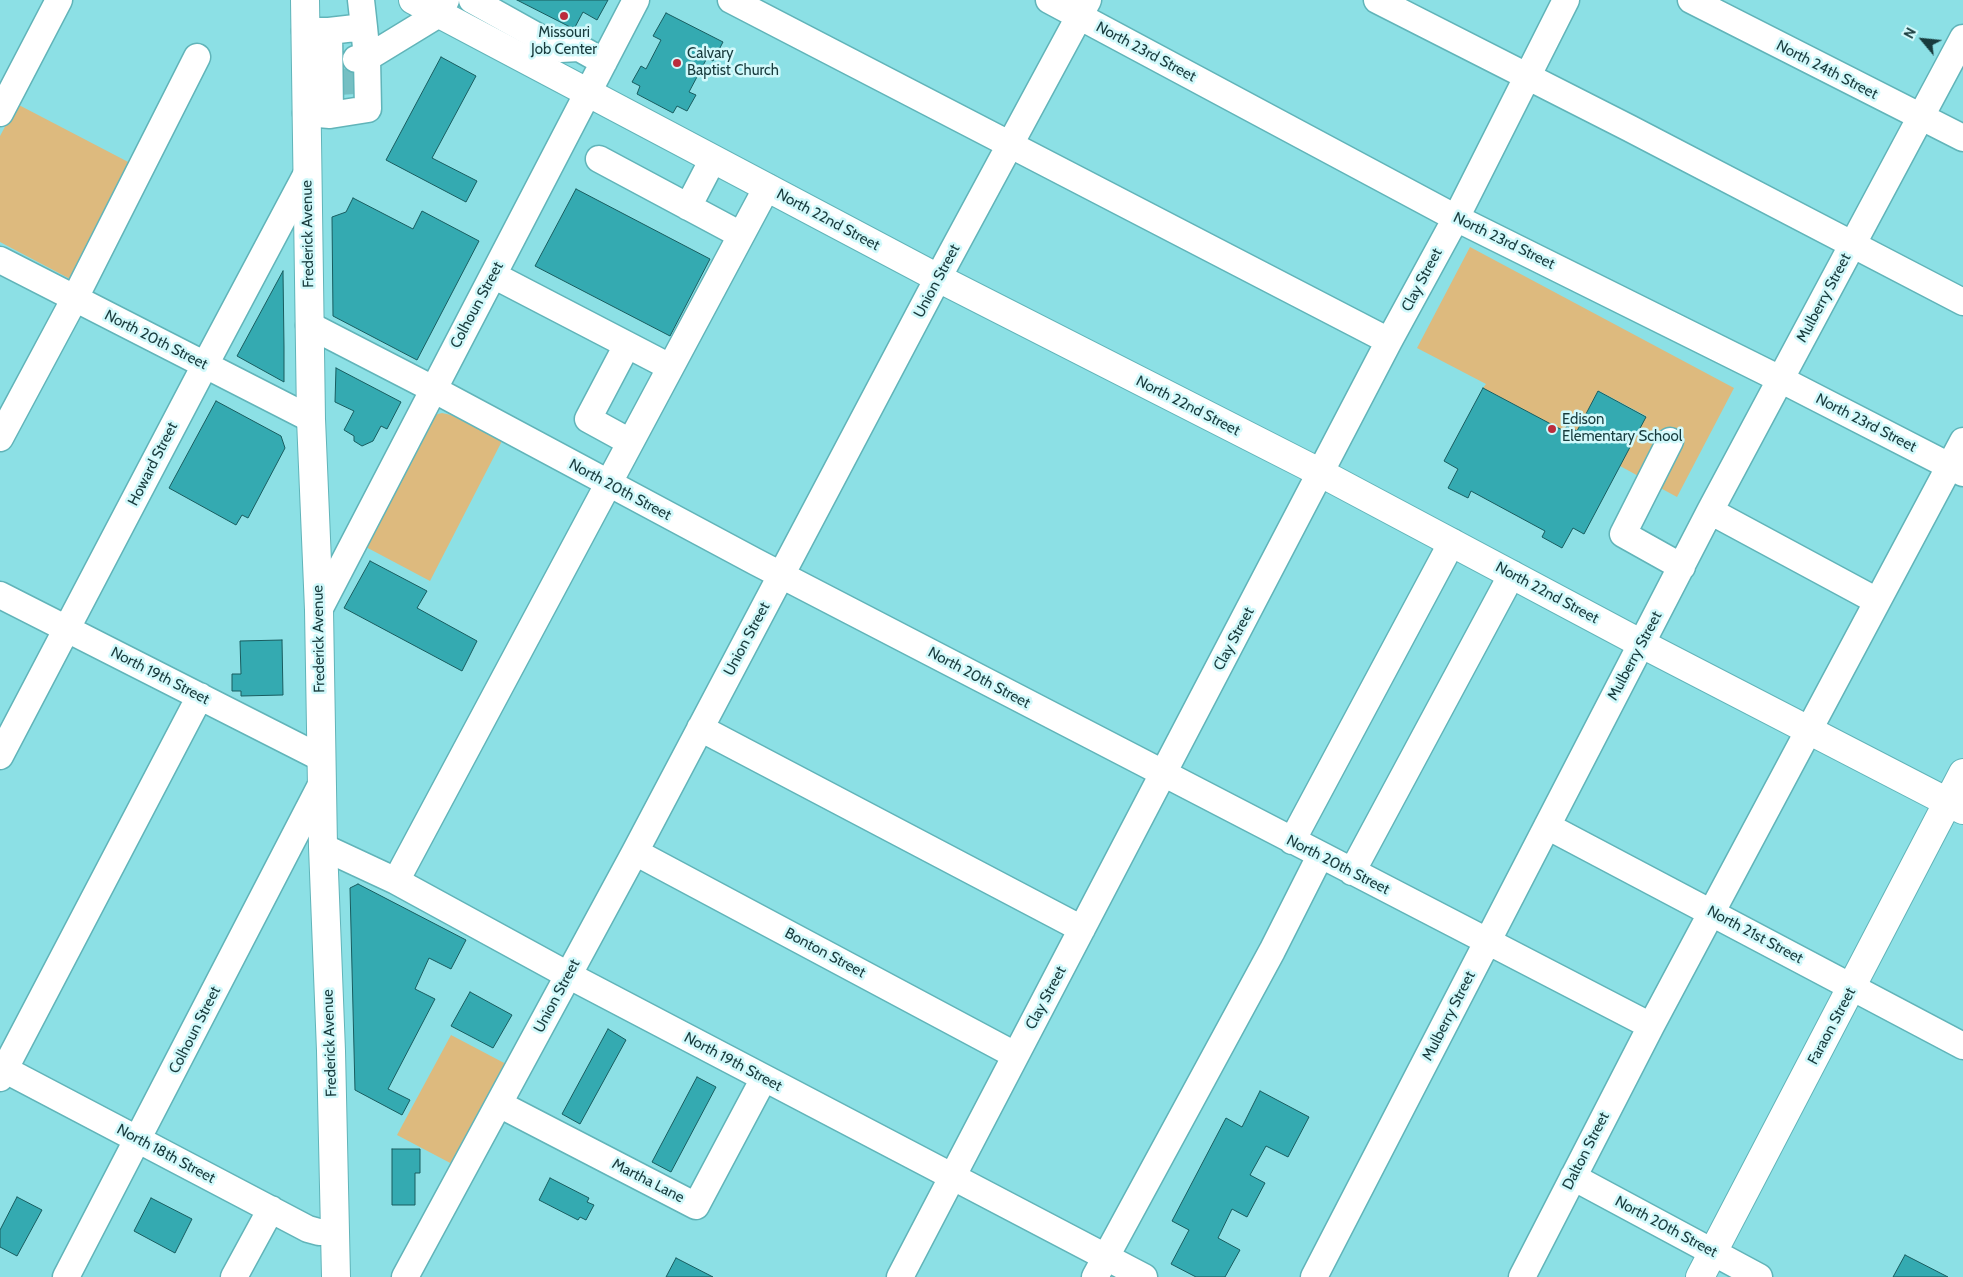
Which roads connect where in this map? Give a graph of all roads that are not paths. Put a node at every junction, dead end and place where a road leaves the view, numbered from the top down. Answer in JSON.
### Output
{"nodes":[{"id":1,"x":59,"y":0,"type":"edge"},
{"id":2,"x":305,"y":0,"type":"edge"},
{"id":3,"x":361,"y":0,"type":"edge"},
{"id":4,"x":413,"y":0,"type":"edge"},
{"id":5,"x":472,"y":0,"type":"edge"},
{"id":6,"x":636,"y":0,"type":"edge"},
{"id":7,"x":731,"y":0,"type":"edge"},
{"id":8,"x":1049,"y":0,"type":"edge"},
{"id":9,"x":1377,"y":0,"type":"edge"},
{"id":10,"x":1566,"y":0,"type":"edge"},
{"id":11,"x":1691,"y":0,"type":"edge"},
{"id":12,"x":443,"y":7,"type":"edge"},
{"id":13,"x":1084,"y":8,"type":"edge"},
{"id":14,"x":364,"y":27,"type":"junction"},
{"id":15,"x":317,"y":31,"type":"junction"},
{"id":16,"x":1963,"y":38,"type":"edge"},
{"id":17,"x":197,"y":57,"type":"dead end"},
{"id":18,"x":604,"y":62,"type":"junction"},
{"id":19,"x":348,"y":70,"type":"junction"},
{"id":20,"x":1526,"y":76,"type":"junction"},
{"id":21,"x":588,"y":92,"type":"junction"},
{"id":22,"x":0,"y":113,"type":"edge"},
{"id":23,"x":318,"y":114,"type":"junction"},
{"id":24,"x":1921,"y":117,"type":"junction"},
{"id":25,"x":1963,"y":138,"type":"edge"},
{"id":26,"x":1010,"y":145,"type":"junction"},
{"id":27,"x":599,"y":159,"type":"dead end"},
{"id":28,"x":713,"y":159,"type":"junction"},
{"id":29,"x":307,"y":173,"type":"junction"},
{"id":30,"x":767,"y":187,"type":"junction"},
{"id":31,"x":688,"y":207,"type":"junction"},
{"id":32,"x":1456,"y":218,"type":"junction"},
{"id":33,"x":741,"y":236,"type":"junction"},
{"id":34,"x":1852,"y":244,"type":"junction"},
{"id":35,"x":0,"y":260,"type":"edge"},
{"id":36,"x":493,"y":275,"type":"junction"},
{"id":37,"x":938,"y":278,"type":"junction"},
{"id":38,"x":75,"y":298,"type":"junction"},
{"id":39,"x":1963,"y":302,"type":"edge"},
{"id":40,"x":309,"y":326,"type":"junction"},
{"id":41,"x":1389,"y":341,"type":"junction"},
{"id":42,"x":627,"y":345,"type":"junction"},
{"id":43,"x":205,"y":365,"type":"junction"},
{"id":44,"x":670,"y":368,"type":"junction"},
{"id":45,"x":1780,"y":379,"type":"junction"},
{"id":46,"x":433,"y":389,"type":"junction"},
{"id":47,"x":312,"y":419,"type":"junction"},
{"id":48,"x":0,"y":438,"type":"edge"},
{"id":49,"x":1963,"y":440,"type":"edge"},
{"id":50,"x":1670,"y":441,"type":"dead end"},
{"id":51,"x":630,"y":442,"type":"junction"},
{"id":52,"x":1956,"y":470,"type":"edge"},
{"id":53,"x":1321,"y":473,"type":"junction"},
{"id":54,"x":607,"y":484,"type":"junction"},
{"id":55,"x":1710,"y":511,"type":"junction"},
{"id":56,"x":1452,"y":542,"type":"junction"},
{"id":57,"x":1682,"y":567,"type":"junction"},
{"id":58,"x":1512,"y":574,"type":"junction"},
{"id":59,"x":781,"y":575,"type":"junction"},
{"id":60,"x":0,"y":595,"type":"edge"},
{"id":61,"x":1877,"y":601,"type":"junction"},
{"id":62,"x":319,"y":610,"type":"junction"},
{"id":63,"x":67,"y":629,"type":"junction"},
{"id":64,"x":1642,"y":644,"type":"junction"},
{"id":65,"x":200,"y":696,"type":"junction"},
{"id":66,"x":700,"y":728,"type":"junction"},
{"id":67,"x":1808,"y":730,"type":"junction"},
{"id":68,"x":0,"y":756,"type":"edge"},
{"id":69,"x":321,"y":770,"type":"junction"},
{"id":70,"x":1164,"y":774,"type":"junction"},
{"id":71,"x":1963,"y":774,"type":"edge"},
{"id":72,"x":1956,"y":806,"type":"edge"},
{"id":73,"x":1547,"y":826,"type":"junction"},
{"id":74,"x":1292,"y":841,"type":"junction"},
{"id":75,"x":323,"y":847,"type":"junction"},
{"id":76,"x":635,"y":852,"type":"junction"},
{"id":77,"x":1320,"y":856,"type":"junction"},
{"id":78,"x":1352,"y":872,"type":"junction"},
{"id":79,"x":396,"y":881,"type":"junction"},
{"id":80,"x":1712,"y":912,"type":"junction"},
{"id":81,"x":1082,"y":930,"type":"junction"},
{"id":82,"x":1488,"y":942,"type":"junction"},
{"id":83,"x":568,"y":975,"type":"junction"},
{"id":84,"x":1852,"y":988,"type":"junction"},
{"id":85,"x":1651,"y":1026,"type":"junction"},
{"id":86,"x":1963,"y":1046,"type":"edge"},
{"id":87,"x":1016,"y":1055,"type":"junction"},
{"id":88,"x":1,"y":1071,"type":"edge"},
{"id":89,"x":764,"y":1078,"type":"junction"},
{"id":90,"x":499,"y":1104,"type":"junction"},
{"id":91,"x":138,"y":1139,"type":"junction"},
{"id":92,"x":1573,"y":1176,"type":"junction"},
{"id":93,"x":952,"y":1177,"type":"junction"},
{"id":94,"x":271,"y":1209,"type":"junction"},
{"id":95,"x":335,"y":1232,"type":"junction"},
{"id":96,"x":1713,"y":1252,"type":"junction"},
{"id":97,"x":1100,"y":1267,"type":"edge"},
{"id":98,"x":66,"y":1277,"type":"edge"},
{"id":99,"x":234,"y":1277,"type":"edge"},
{"id":100,"x":336,"y":1277,"type":"edge"},
{"id":101,"x":405,"y":1277,"type":"edge"},
{"id":102,"x":900,"y":1277,"type":"edge"},
{"id":103,"x":1144,"y":1277,"type":"edge"},
{"id":104,"x":1314,"y":1277,"type":"edge"},
{"id":105,"x":1522,"y":1277,"type":"edge"},
{"id":106,"x":1700,"y":1277,"type":"edge"},
{"id":107,"x":1759,"y":1277,"type":"edge"}],
"edges":[{"from":1,"to":22,"type":"street"},
{"from":2,"to":15,"type":"main road","name":"Frederick Avenue"},
{"from":3,"to":14,"type":"street"},
{"from":4,"to":12,"type":"main road","name":"North 22nd Street"},
{"from":5,"to":18,"type":"street"},
{"from":6,"to":18,"type":"street","name":"Colhoun Street"},
{"from":7,"to":26,"type":"street"},
{"from":8,"to":13,"type":"street","name":"North 23rd Street"},
{"from":9,"to":20,"type":"street"},
{"from":10,"to":20,"type":"street","name":"Clay Street"},
{"from":11,"to":24,"type":"street","name":"North 24th Street"},
{"from":12,"to":19,"type":"street"},
{"from":12,"to":21,"type":"main road","name":"North 22nd Street"},
{"from":13,"to":26,"type":"street","name":"Union Street"},
{"from":13,"to":32,"type":"street","name":"North 23rd Street"},
{"from":14,"to":15,"type":"street"},
{"from":14,"to":19,"type":"street"},
{"from":15,"to":19,"type":"street"},
{"from":15,"to":23,"type":"main road","name":"Frederick Avenue"},
{"from":16,"to":24,"type":"street","name":"Mulberry Street"},
{"from":17,"to":38,"type":"street"},
{"from":18,"to":21,"type":"street","name":"Colhoun Street"},
{"from":19,"to":23,"type":"street"},
{"from":19,"to":23,"type":"street"},
{"from":20,"to":32,"type":"street","name":"Clay Street"},
{"from":20,"to":34,"type":"street"},
{"from":21,"to":28,"type":"main road","name":"North 22nd Street"},
{"from":21,"to":36,"type":"street","name":"Colhoun Street"},
{"from":23,"to":29,"type":"main road","name":"Frederick Avenue"},
{"from":24,"to":25,"type":"street","name":"North 24th Street"},
{"from":24,"to":34,"type":"street","name":"Mulberry Street"},
{"from":26,"to":37,"type":"street","name":"Union Street"},
{"from":26,"to":41,"type":"street"},
{"from":27,"to":31,"type":"street"},
{"from":28,"to":30,"type":"main road","name":"North 22nd Street"},
{"from":28,"to":31,"type":"street"},
{"from":29,"to":40,"type":"main road","name":"Frederick Avenue"},
{"from":29,"to":43,"type":"street","name":"Howard Street"},
{"from":30,"to":33,"type":"street"},
{"from":30,"to":37,"type":"main road","name":"North 22nd Street"},
{"from":31,"to":33,"type":"street"},
{"from":32,"to":41,"type":"street","name":"Clay Street"},
{"from":32,"to":45,"type":"street","name":"North 23rd Street"},
{"from":33,"to":44,"type":"street"},
{"from":34,"to":39,"type":"street"},
{"from":34,"to":45,"type":"street","name":"Mulberry Street"},
{"from":35,"to":38,"type":"street","name":"North 20th Street"},
{"from":36,"to":42,"type":"street"},
{"from":36,"to":46,"type":"street","name":"Colhoun Street"},
{"from":37,"to":53,"type":"main road","name":"North 22nd Street"},
{"from":37,"to":59,"type":"street","name":"Union Street"},
{"from":38,"to":43,"type":"street","name":"North 20th Street"},
{"from":38,"to":48,"type":"street"},
{"from":40,"to":46,"type":"street","name":"North 20th Street"},
{"from":40,"to":47,"type":"main road","name":"Frederick Avenue"},
{"from":41,"to":53,"type":"street","name":"Clay Street"},
{"from":42,"to":44,"type":"street"},
{"from":42,"to":51,"type":"street"},
{"from":43,"to":47,"type":"street","name":"North 20th Street"},
{"from":43,"to":63,"type":"street","name":"Howard Street"},
{"from":44,"to":51,"type":"street"},
{"from":45,"to":52,"type":"street","name":"North 23rd Street"},
{"from":45,"to":55,"type":"street","name":"Mulberry Street"},
{"from":46,"to":54,"type":"street","name":"North 20th Street"},
{"from":46,"to":62,"type":"street","name":"Colhoun Street"},
{"from":47,"to":62,"type":"main road","name":"Frederick Avenue"},
{"from":49,"to":52,"type":"street","name":"Dalton Street"},
{"from":50,"to":57,"type":"street"},
{"from":51,"to":54,"type":"street"},
{"from":52,"to":61,"type":"street","name":"Dalton Street"},
{"from":53,"to":56,"type":"main road","name":"North 22nd Street"},
{"from":53,"to":70,"type":"street","name":"Clay Street"},
{"from":54,"to":59,"type":"street","name":"North 20th Street"},
{"from":54,"to":79,"type":"street"},
{"from":55,"to":57,"type":"street","name":"Mulberry Street"},
{"from":55,"to":61,"type":"street"},
{"from":56,"to":58,"type":"main road","name":"North 22nd Street"},
{"from":56,"to":74,"type":"street"},
{"from":57,"to":64,"type":"street","name":"Mulberry Street"},
{"from":58,"to":64,"type":"main road","name":"North 22nd Street"},
{"from":58,"to":78,"type":"street"},
{"from":59,"to":66,"type":"street","name":"Union Street"},
{"from":59,"to":70,"type":"street","name":"North 20th Street"},
{"from":60,"to":63,"type":"street","name":"North 19th Street"},
{"from":61,"to":67,"type":"street","name":"Dalton Street"},
{"from":62,"to":69,"type":"main road","name":"Frederick Avenue"},
{"from":63,"to":65,"type":"street","name":"North 19th Street"},
{"from":63,"to":68,"type":"street","name":"Howard Street"},
{"from":64,"to":67,"type":"main road","name":"North 22nd Street"},
{"from":64,"to":73,"type":"street","name":"Mulberry Street"},
{"from":65,"to":69,"type":"street","name":"North 19th Street"},
{"from":65,"to":88,"type":"street"},
{"from":66,"to":76,"type":"street","name":"Union Street"},
{"from":66,"to":81,"type":"street"},
{"from":67,"to":72,"type":"main road","name":"North 22nd Street"},
{"from":67,"to":80,"type":"street","name":"Dalton Street"},
{"from":69,"to":75,"type":"main road","name":"Frederick Avenue"},
{"from":69,"to":91,"type":"street","name":"Colhoun Street"},
{"from":70,"to":74,"type":"street","name":"North 20th Street"},
{"from":70,"to":81,"type":"street","name":"Clay Street"},
{"from":71,"to":72,"type":"main road","name":"Faraon Street"},
{"from":72,"to":84,"type":"main road","name":"Faraon Street"},
{"from":73,"to":80,"type":"street","name":"North 21st Street"},
{"from":73,"to":82,"type":"street","name":"Mulberry Street"},
{"from":74,"to":77,"type":"street","name":"North 20th Street"},
{"from":75,"to":79,"type":"street","name":"North 19th Street"},
{"from":75,"to":95,"type":"main road","name":"Frederick Avenue"},
{"from":76,"to":83,"type":"street","name":"Union Street"},
{"from":76,"to":87,"type":"street","name":"Bonton Street"},
{"from":77,"to":78,"type":"street","name":"North 20th Street"},
{"from":77,"to":97,"type":"street"},
{"from":78,"to":82,"type":"street","name":"North 20th Street"},
{"from":79,"to":83,"type":"street","name":"North 19th Street"},
{"from":80,"to":84,"type":"street","name":"North 21st Street"},
{"from":80,"to":85,"type":"street","name":"Dalton Street"},
{"from":81,"to":87,"type":"street","name":"Clay Street"},
{"from":82,"to":85,"type":"street","name":"North 20th Street"},
{"from":82,"to":104,"type":"street","name":"Mulberry Street"},
{"from":83,"to":89,"type":"street","name":"North 19th Street"},
{"from":83,"to":90,"type":"street","name":"Union Street"},
{"from":84,"to":86,"type":"street","name":"North 21st Street"},
{"from":84,"to":96,"type":"main road","name":"Faraon Street"},
{"from":85,"to":92,"type":"street","name":"Dalton Street"},
{"from":87,"to":93,"type":"street","name":"Clay Street"},
{"from":88,"to":91,"type":"street","name":"North 18th Street"},
{"from":89,"to":90,"type":"street","name":"Martha Lane"},
{"from":89,"to":93,"type":"street","name":"North 19th Street"},
{"from":90,"to":101,"type":"street","name":"Union Street"},
{"from":91,"to":94,"type":"street","name":"North 18th Street"},
{"from":91,"to":98,"type":"street","name":"Colhoun Street"},
{"from":92,"to":96,"type":"street","name":"North 20th Street"},
{"from":92,"to":105,"type":"street","name":"Dalton Street"},
{"from":93,"to":97,"type":"street","name":"North 19th Street"},
{"from":93,"to":102,"type":"street","name":"Clay Street"},
{"from":94,"to":95,"type":"street","name":"North 18th Street"},
{"from":94,"to":99,"type":"street"},
{"from":95,"to":100,"type":"main road","name":"Frederick Avenue"},
{"from":96,"to":106,"type":"main road","name":"Faraon Street"},
{"from":96,"to":107,"type":"street","name":"North 20th Street"},
{"from":97,"to":103,"type":"street","name":"North 19th Street"}]}
